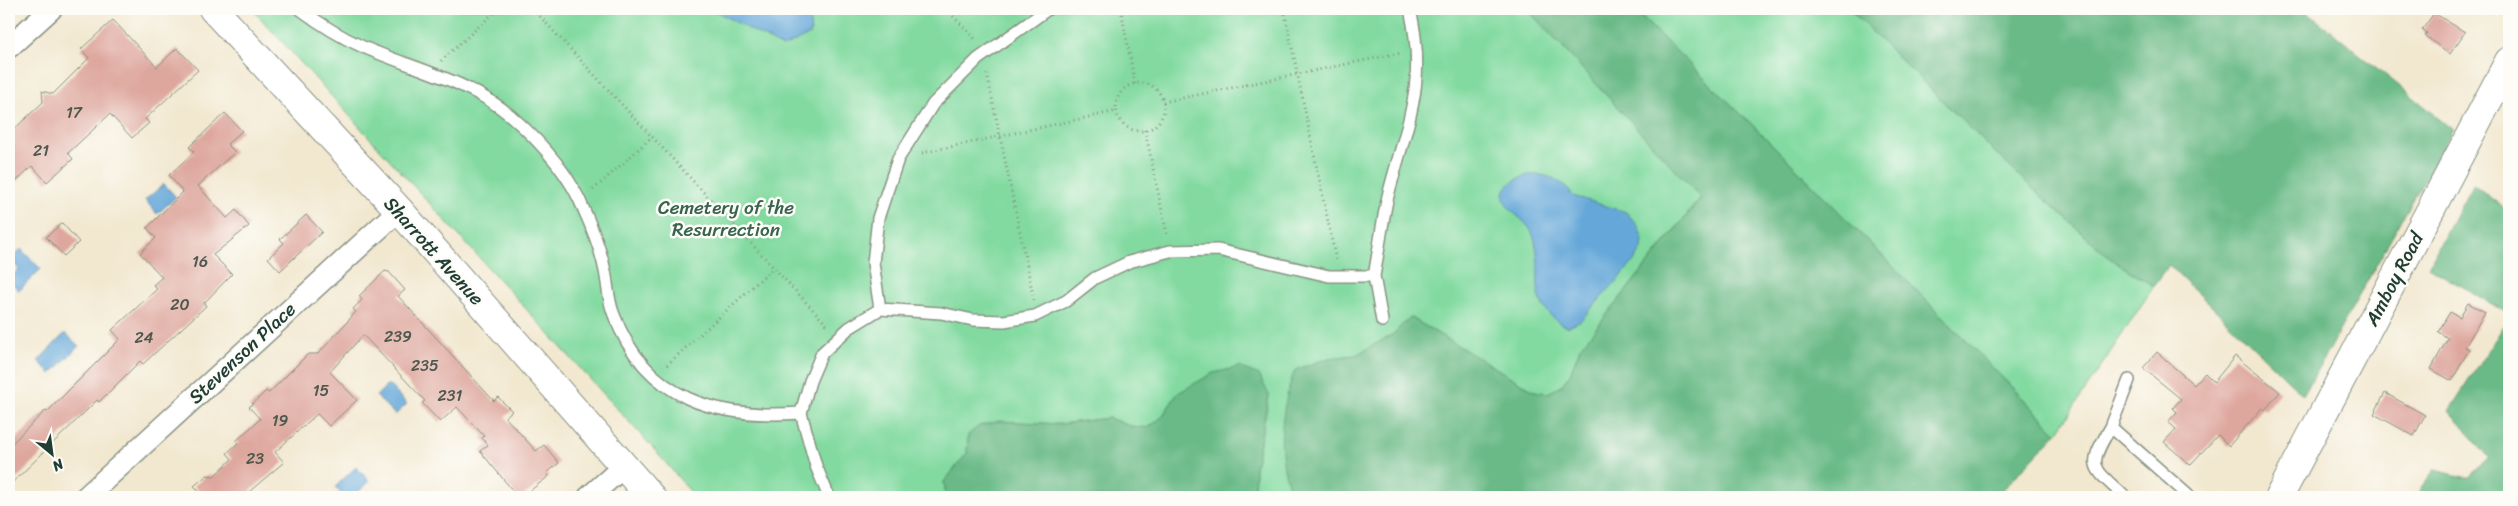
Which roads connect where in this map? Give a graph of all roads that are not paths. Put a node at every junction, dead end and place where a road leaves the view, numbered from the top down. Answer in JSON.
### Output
{"nodes":[{"id":1,"x":51,"y":9,"type":"edge"},
{"id":2,"x":213,"y":9,"type":"edge"},
{"id":3,"x":300,"y":9,"type":"edge"},
{"id":4,"x":1048,"y":9,"type":"edge"},
{"id":5,"x":1410,"y":9,"type":"edge"},
{"id":6,"x":9,"y":47,"type":"edge"},
{"id":7,"x":2509,"y":60,"type":"edge"},
{"id":8,"x":398,"y":210,"type":"junction"},
{"id":9,"x":1374,"y":276,"type":"junction"},
{"id":10,"x":880,"y":309,"type":"junction"},
{"id":11,"x":1382,"y":321,"type":"dead end"},
{"id":12,"x":2130,"y":380,"type":"dead end"},
{"id":13,"x":801,"y":413,"type":"junction"},
{"id":14,"x":2111,"y":427,"type":"junction"},
{"id":15,"x":624,"y":466,"type":"junction"},
{"id":16,"x":86,"y":497,"type":"edge"},
{"id":17,"x":588,"y":497,"type":"edge"},
{"id":18,"x":651,"y":497,"type":"edge"},
{"id":19,"x":829,"y":497,"type":"edge"},
{"id":20,"x":2125,"y":497,"type":"edge"},
{"id":21,"x":2190,"y":497,"type":"edge"},
{"id":22,"x":2279,"y":497,"type":"edge"}],
"edges":[{"from":1,"to":6,"type":"street"},
{"from":2,"to":8,"type":"street","name":"Sharrott Avenue"},
{"from":3,"to":13,"type":"lane"},
{"from":4,"to":10,"type":"lane"},
{"from":5,"to":9,"type":"lane"},
{"from":7,"to":22,"type":"street","name":"Amboy Road"},
{"from":8,"to":15,"type":"street","name":"Sharrott Avenue"},
{"from":8,"to":16,"type":"street","name":"Stevenson Place"},
{"from":9,"to":10,"type":"lane"},
{"from":9,"to":11,"type":"lane"},
{"from":10,"to":13,"type":"lane"},
{"from":12,"to":14,"type":"lane"},
{"from":13,"to":19,"type":"lane"},
{"from":14,"to":20,"type":"lane"},
{"from":14,"to":21,"type":"lane"},
{"from":15,"to":17,"type":"street"},
{"from":15,"to":18,"type":"street","name":"Sharrott Avenue"}]}
